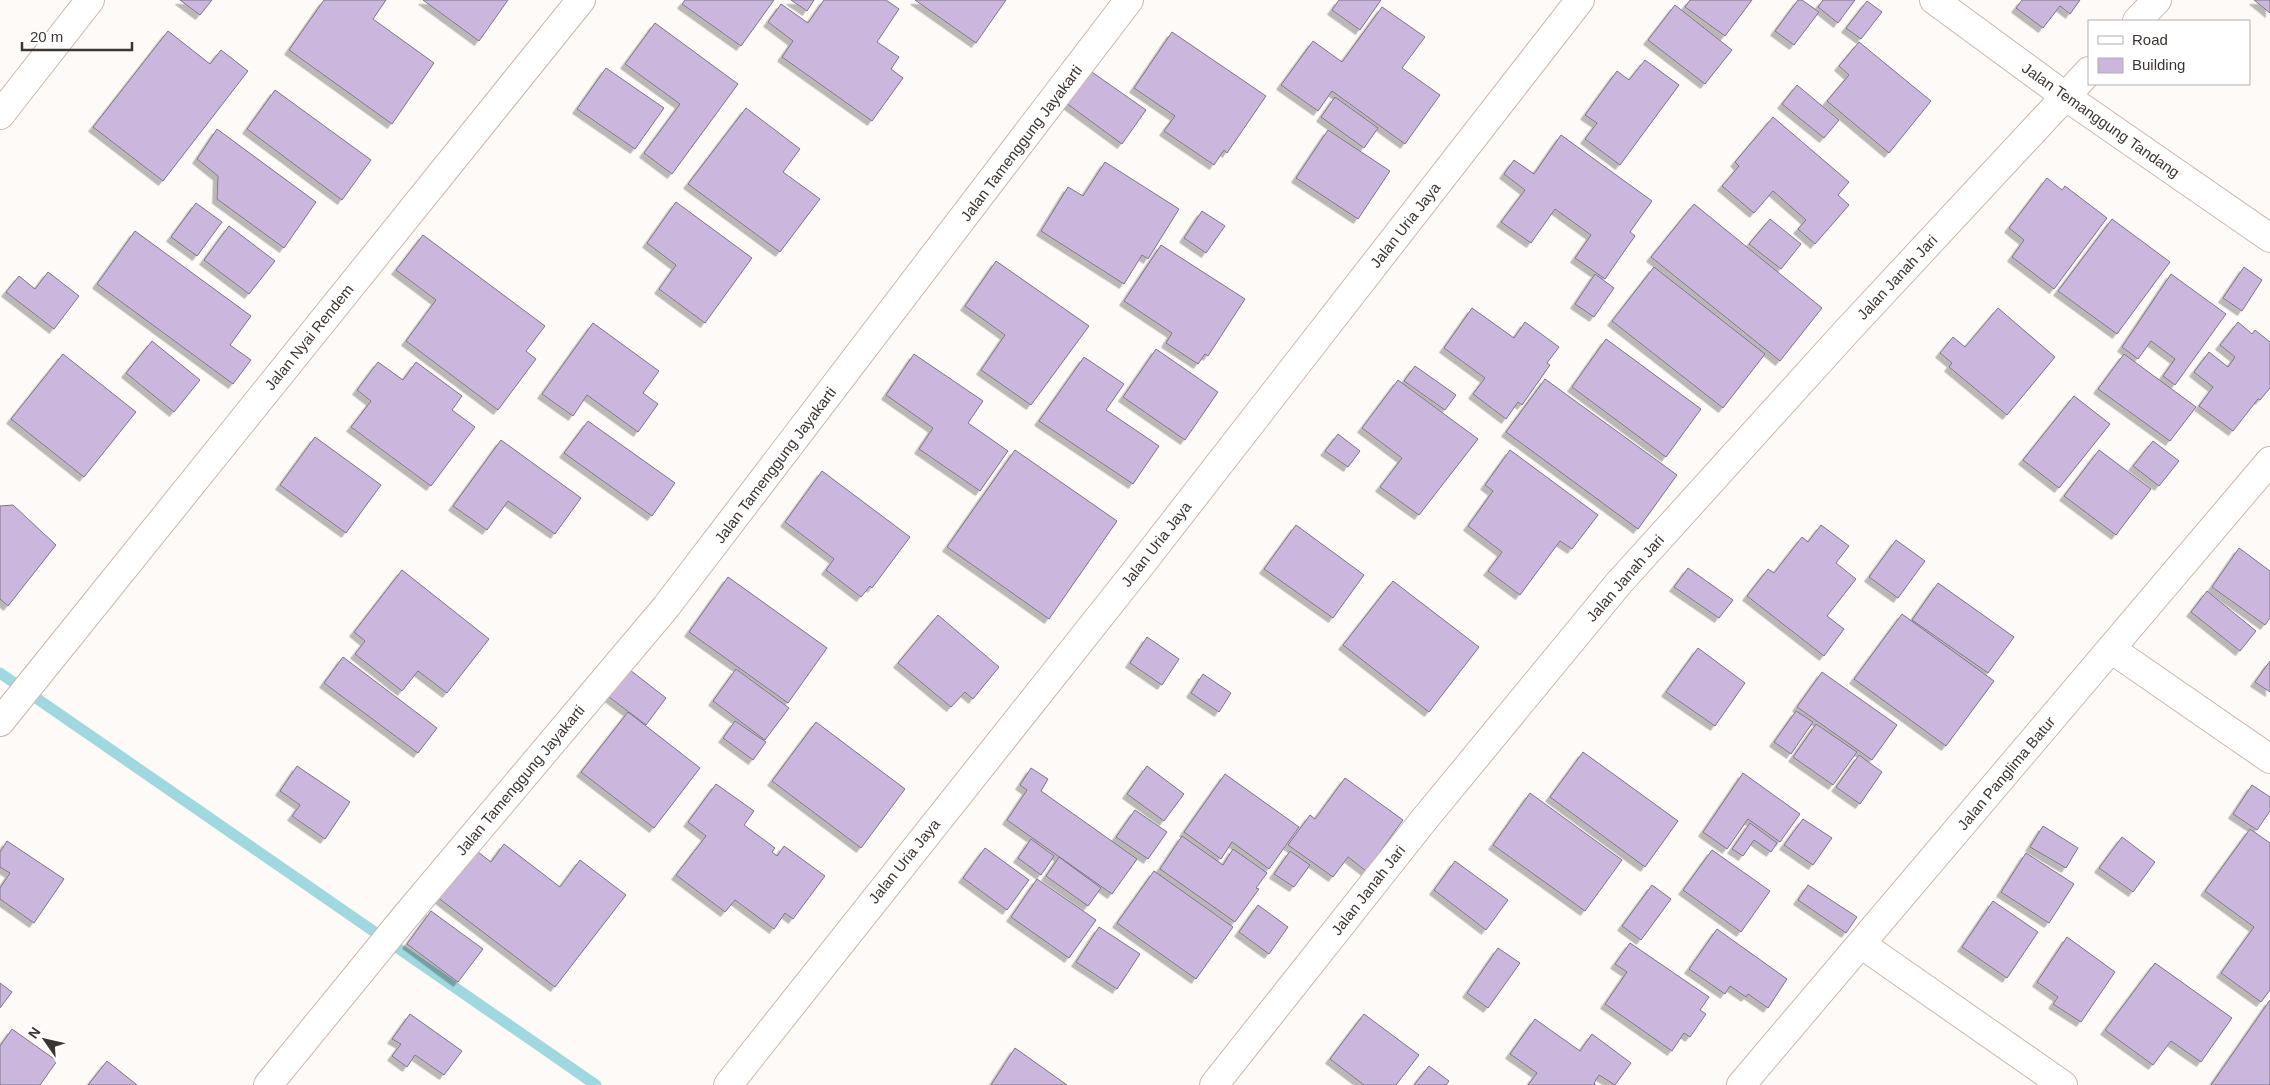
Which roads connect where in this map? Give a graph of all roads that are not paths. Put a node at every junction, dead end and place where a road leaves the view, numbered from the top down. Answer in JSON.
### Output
{"nodes":[{"id":1,"x":90,"y":0,"type":"edge"},
{"id":2,"x":581,"y":0,"type":"edge"},
{"id":3,"x":1129,"y":0,"type":"edge"},
{"id":4,"x":1580,"y":0,"type":"edge"},
{"id":5,"x":1934,"y":0,"type":"edge"},
{"id":6,"x":2157,"y":0,"type":"edge"},
{"id":7,"x":2138,"y":20,"type":"edge"},
{"id":8,"x":2088,"y":72,"type":"edge"},
{"id":9,"x":2065,"y":96,"type":"junction"},
{"id":10,"x":0,"y":115,"type":"edge"},
{"id":11,"x":2270,"y":238,"type":"edge"},
{"id":12,"x":2270,"y":461,"type":"edge"},
{"id":13,"x":2110,"y":649,"type":"junction"},
{"id":14,"x":8,"y":712,"type":"edge"},
{"id":15,"x":2270,"y":759,"type":"edge"},
{"id":16,"x":1861,"y":944,"type":"junction"},
{"id":17,"x":268,"y":1085,"type":"edge"},
{"id":18,"x":728,"y":1085,"type":"edge"},
{"id":19,"x":1214,"y":1085,"type":"edge"},
{"id":20,"x":1741,"y":1085,"type":"edge"},
{"id":21,"x":2063,"y":1085,"type":"edge"}],
"edges":[{"from":1,"to":10,"type":"street"},
{"from":2,"to":14,"type":"street","name":"Jalan Nyai Rendem"},
{"from":3,"to":17,"type":"street","name":"Jalan Tamenggung Jayakarti"},
{"from":4,"to":18,"type":"street","name":"Jalan Uria Jaya"},
{"from":5,"to":9,"type":"street","name":"Jalan Temanggung Tandang"},
{"from":6,"to":7,"type":"street"},
{"from":8,"to":9,"type":"street","name":"Jalan Janah Jari"},
{"from":9,"to":11,"type":"street","name":"Jalan Temanggung Tandang"},
{"from":9,"to":19,"type":"street","name":"Jalan Janah Jari"},
{"from":12,"to":13,"type":"street","name":"Jalan Panglima Batur"},
{"from":13,"to":15,"type":"street"},
{"from":13,"to":16,"type":"street","name":"Jalan Panglima Batur"},
{"from":16,"to":20,"type":"street","name":"Jalan Panglima Batur"},
{"from":16,"to":21,"type":"street"}]}
